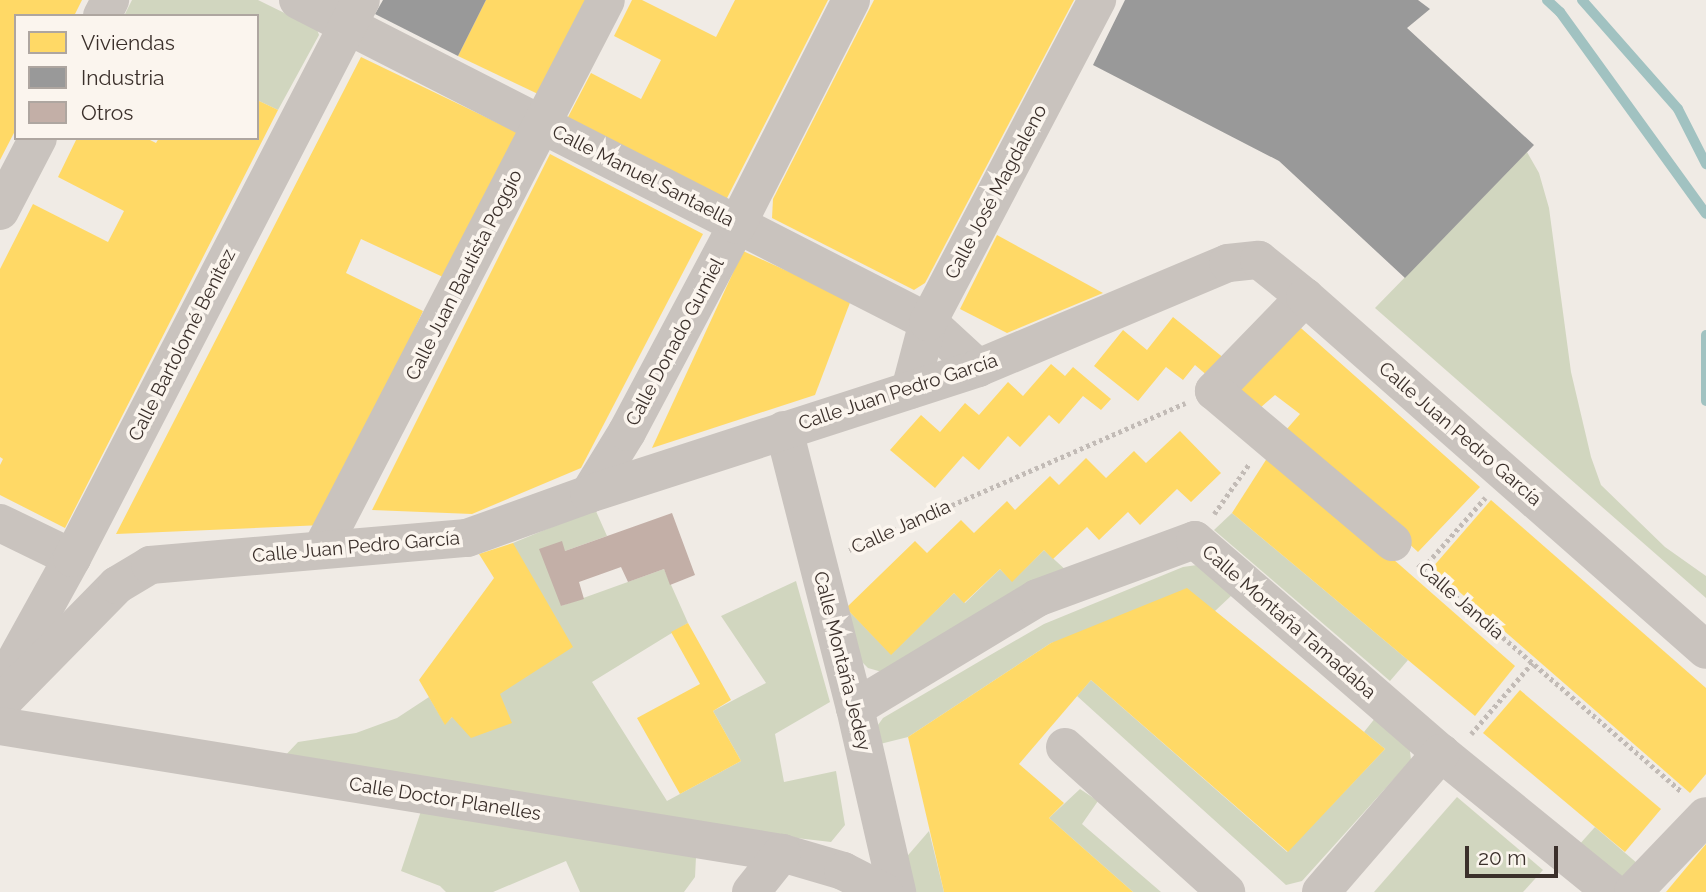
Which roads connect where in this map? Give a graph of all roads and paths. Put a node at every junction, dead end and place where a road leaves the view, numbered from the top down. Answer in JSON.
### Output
{"nodes":[{"id":1,"x":298,"y":0,"type":"edge"},
{"id":2,"x":607,"y":0,"type":"edge"},
{"id":3,"x":851,"y":0,"type":"edge"},
{"id":4,"x":1097,"y":0,"type":"edge"},
{"id":5,"x":354,"y":13,"type":"edge"},
{"id":6,"x":542,"y":124,"type":"junction"},
{"id":7,"x":37,"y":140,"type":"edge"},
{"id":8,"x":0,"y":211,"type":"edge"},
{"id":9,"x":737,"y":225,"type":"junction"},
{"id":10,"x":1305,"y":297,"type":"junction"},
{"id":11,"x":928,"y":322,"type":"junction"},
{"id":12,"x":978,"y":368,"type":"junction"},
{"id":13,"x":910,"y":390,"type":"junction"},
{"id":14,"x":1214,"y":390,"type":"junction"},
{"id":15,"x":784,"y":430,"type":"junction"},
{"id":16,"x":1269,"y":437,"type":"junction"},
{"id":17,"x":1506,"y":474,"type":"junction"},
{"id":18,"x":589,"y":494,"type":"junction"},
{"id":19,"x":0,"y":523,"type":"edge"},
{"id":20,"x":1195,"y":540,"type":"junction"},
{"id":21,"x":1393,"y":542,"type":"joint"},
{"id":22,"x":321,"y":550,"type":"junction"},
{"id":23,"x":72,"y":558,"type":"junction"},
{"id":24,"x":818,"y":564,"type":"junction"},
{"id":25,"x":1423,"y":568,"type":"junction"},
{"id":26,"x":1706,"y":650,"type":"edge"},
{"id":27,"x":1532,"y":663,"type":"junction"},
{"id":28,"x":0,"y":688,"type":"edge"},
{"id":29,"x":0,"y":704,"type":"edge"},
{"id":30,"x":855,"y":708,"type":"junction"},
{"id":31,"x":0,"y":726,"type":"edge"},
{"id":32,"x":1065,"y":747,"type":"dead end"},
{"id":33,"x":1446,"y":756,"type":"junction"},
{"id":34,"x":1696,"y":806,"type":"edge"},
{"id":35,"x":782,"y":853,"type":"junction"},
{"id":36,"x":751,"y":892,"type":"edge"},
{"id":37,"x":884,"y":892,"type":"edge"},
{"id":38,"x":897,"y":892,"type":"edge"},
{"id":39,"x":1226,"y":892,"type":"edge"},
{"id":40,"x":1321,"y":892,"type":"edge"},
{"id":41,"x":1612,"y":892,"type":"edge"},
{"id":42,"x":1633,"y":892,"type":"edge"}],
"edges":[{"from":1,"to":5,"type":"street","name":"Calle Manuel Santaella"},
{"from":2,"to":6,"type":"street","name":"Calle Juan Bautista Poggio"},
{"from":3,"to":9,"type":"street","name":"Calle Donado Gumiel"},
{"from":4,"to":11,"type":"street","name":"Calle José Magdaleno"},
{"from":5,"to":6,"type":"street","name":"Calle Manuel Santaella"},
{"from":5,"to":23,"type":"street","name":"Calle Bartolomé Benítez"},
{"from":6,"to":9,"type":"street","name":"Calle Manuel Santaella"},
{"from":6,"to":22,"type":"street","name":"Calle Juan Bautista Poggio"},
{"from":7,"to":8,"type":"street"},
{"from":9,"to":11,"type":"street","name":"Calle Manuel Santaella"},
{"from":9,"to":18,"type":"street","name":"Calle Donado Gumiel"},
{"from":10,"to":12,"type":"street","name":"Calle Juan Pedro García"},
{"from":10,"to":14,"type":"street"},
{"from":10,"to":17,"type":"street","name":"Calle Juan Pedro García"},
{"from":11,"to":12,"type":"street","name":"Calle Manuel Santaella"},
{"from":11,"to":13,"type":"street","name":"Calle José Magdaleno"},
{"from":12,"to":13,"type":"street","name":"Calle Juan Pedro García"},
{"from":13,"to":15,"type":"street","name":"Calle Juan Pedro García"},
{"from":14,"to":16,"type":"street"},
{"from":14,"to":24,"type":"path","name":"Calle Jandía"},
{"from":15,"to":18,"type":"street","name":"Calle Juan Pedro García"},
{"from":15,"to":24,"type":"street","name":"Calle Montaña Jedey"},
{"from":16,"to":20,"type":"path"},
{"from":16,"to":21,"type":"street"},
{"from":17,"to":25,"type":"path"},
{"from":17,"to":26,"type":"street","name":"Calle Juan Pedro García"},
{"from":18,"to":22,"type":"street","name":"Calle Juan Pedro García"},
{"from":19,"to":23,"type":"street"},
{"from":20,"to":30,"type":"street","name":"Calle Montaña Tamadaba"},
{"from":20,"to":33,"type":"street","name":"Calle Montaña Tamadaba"},
{"from":21,"to":25,"type":"path","name":"Calle Jandía"},
{"from":22,"to":29,"type":"street","name":"Calle Juan Pedro García"},
{"from":23,"to":28,"type":"street","name":"Calle Bartolomé Benítez"},
{"from":24,"to":30,"type":"street","name":"Calle Montaña Jedey"},
{"from":25,"to":27,"type":"path","name":"Calle Jandía"},
{"from":27,"to":33,"type":"path"},
{"from":27,"to":34,"type":"path","name":"Calle Jandía"},
{"from":30,"to":38,"type":"street","name":"Calle Montaña Jedey"},
{"from":31,"to":35,"type":"street","name":"Calle Doctor Planelles"},
{"from":32,"to":39,"type":"street"},
{"from":33,"to":40,"type":"street"},
{"from":33,"to":41,"type":"street","name":"Calle Montaña Tamadaba"},
{"from":34,"to":42,"type":"street"},
{"from":35,"to":36,"type":"street"},
{"from":35,"to":37,"type":"street","name":"Calle Doctor Planelles"}]}
